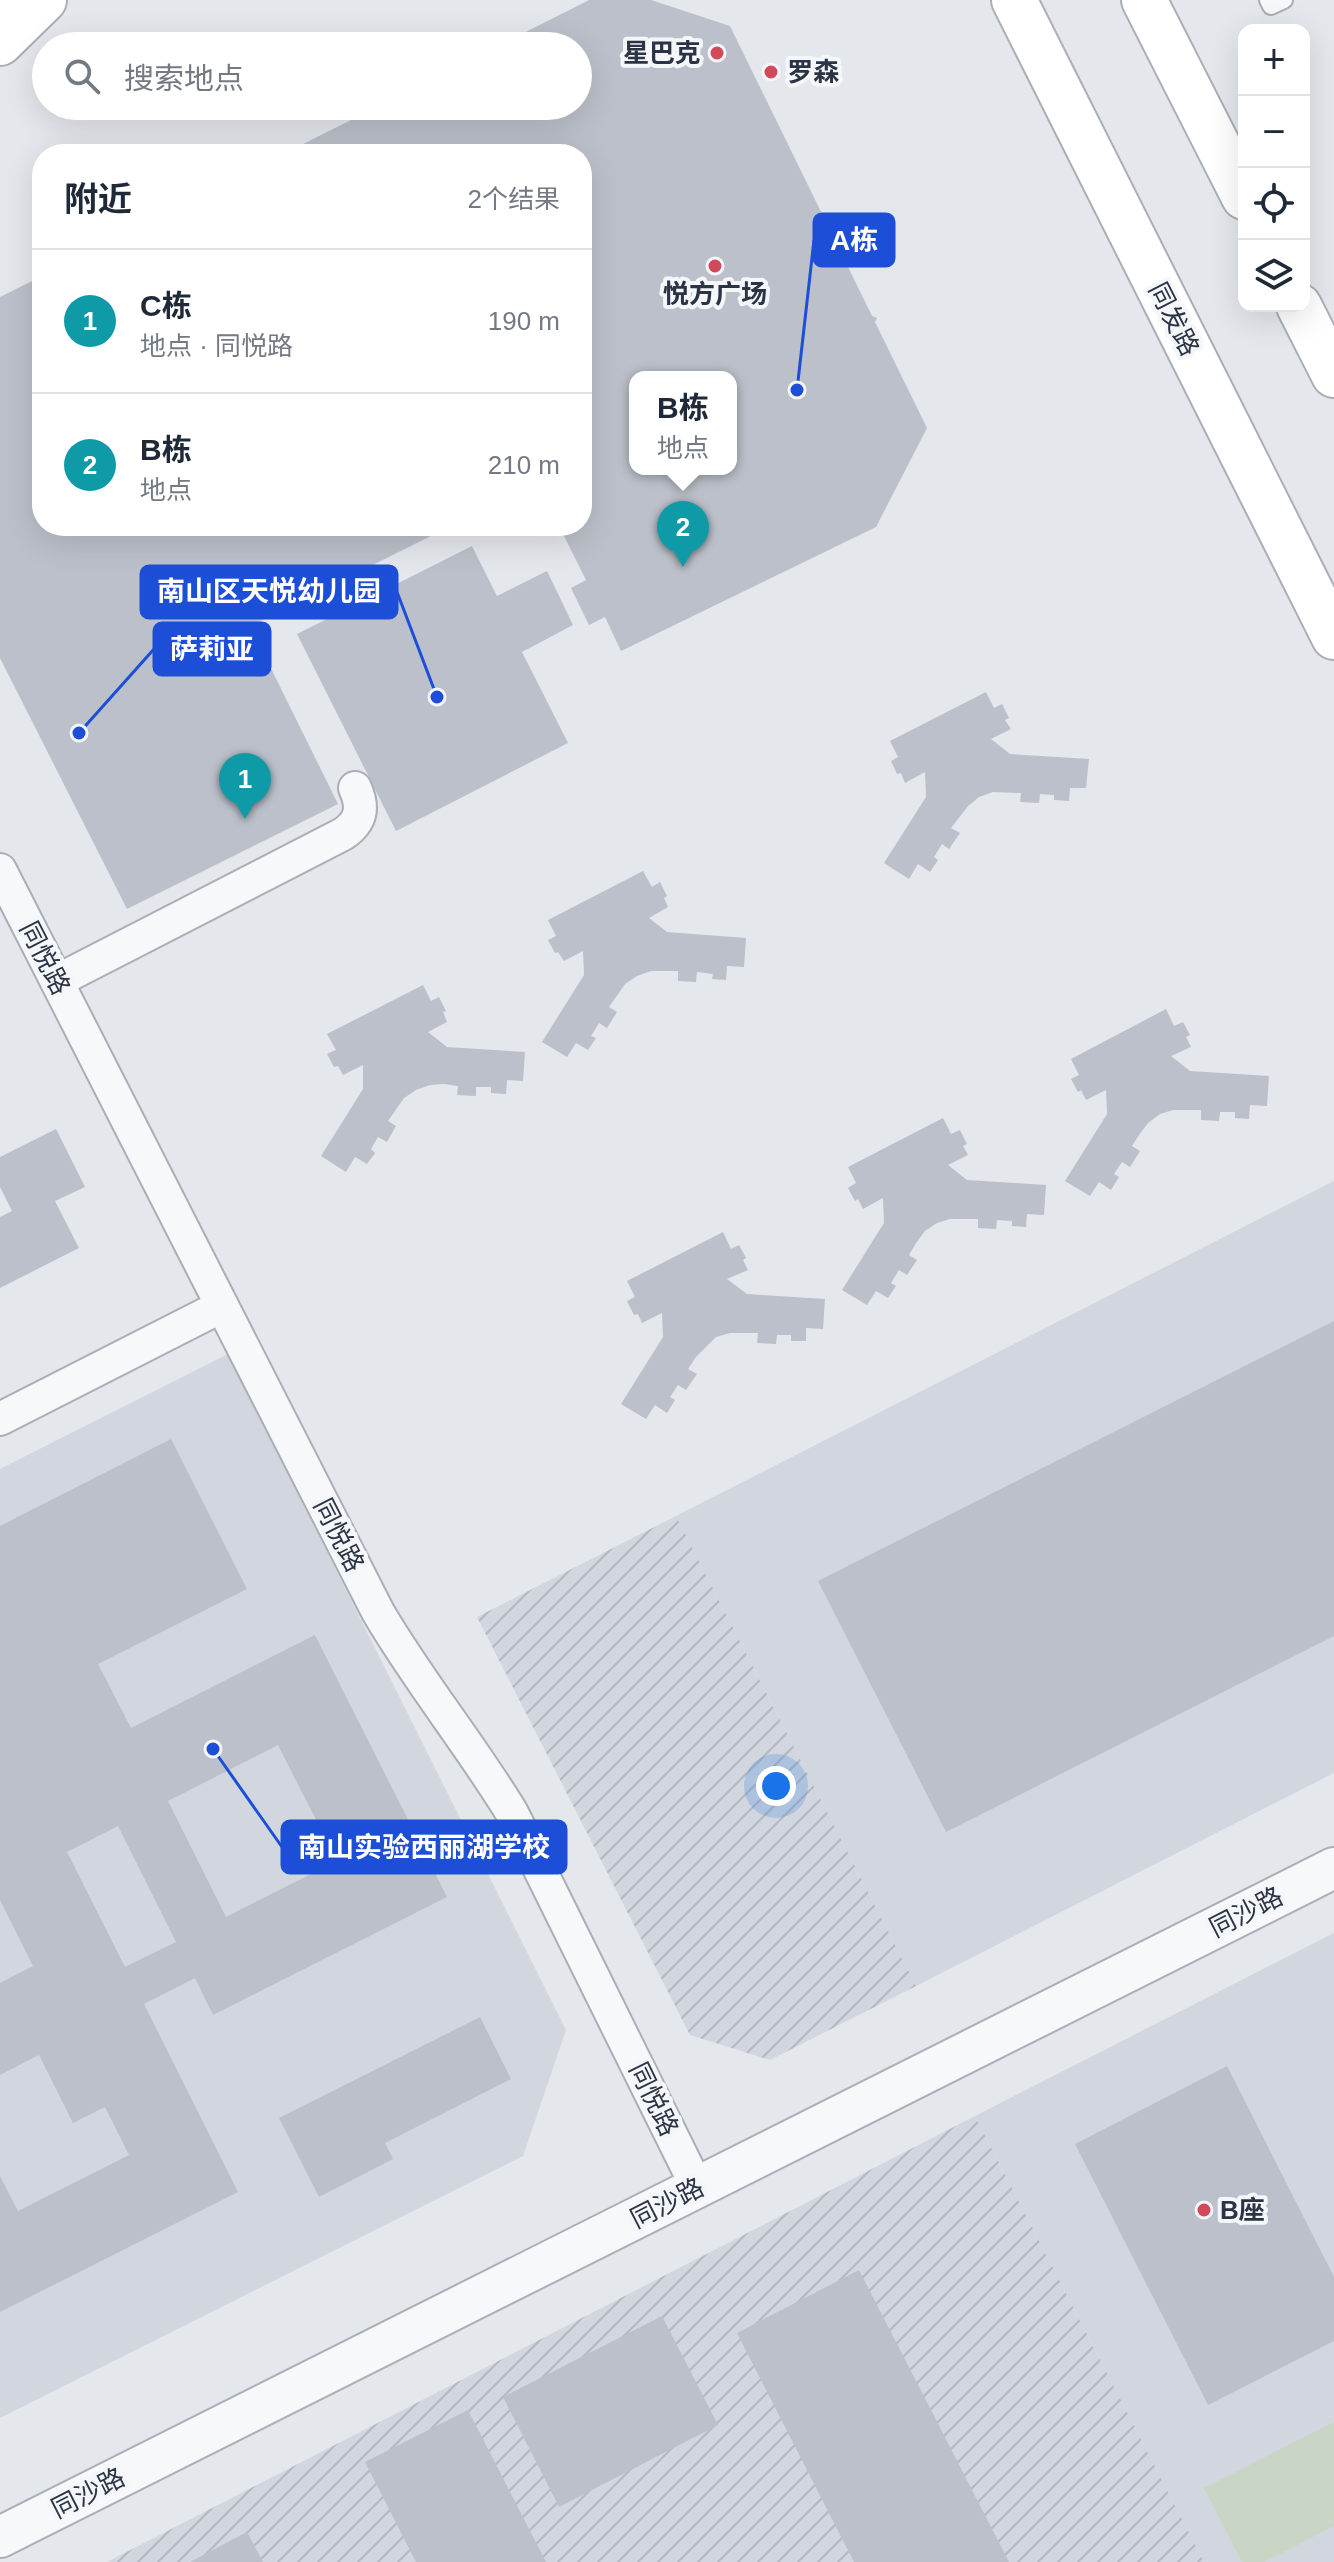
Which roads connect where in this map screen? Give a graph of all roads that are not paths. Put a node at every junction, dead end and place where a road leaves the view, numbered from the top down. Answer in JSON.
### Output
{"nodes":[{"id":1,"x":23,"y":0,"type":"edge"},
{"id":2,"x":44,"y":0,"type":"edge"},
{"id":3,"x":1014,"y":0,"type":"edge"},
{"id":4,"x":1144,"y":0,"type":"edge"},
{"id":5,"x":0,"y":15,"type":"edge"},
{"id":6,"x":0,"y":43,"type":"edge"},
{"id":7,"x":1238,"y":185,"type":"edge"},
{"id":8,"x":1302,"y":312,"type":"edge"},
{"id":9,"x":1334,"y":375,"type":"edge"},
{"id":10,"x":1334,"y":637,"type":"edge"},
{"id":11,"x":355,"y":788,"type":"dead end"},
{"id":12,"x":0,"y":870,"type":"edge"},
{"id":13,"x":57,"y":981,"type":"junction"},
{"id":14,"x":222,"y":1306,"type":"junction"},
{"id":15,"x":0,"y":1419,"type":"edge"},
{"id":16,"x":1334,"y":1868,"type":"edge"},
{"id":17,"x":697,"y":2187,"type":"junction"},
{"id":18,"x":0,"y":2537,"type":"edge"}],
"edges":[{"from":1,"to":5,"type":"main road"},
{"from":2,"to":6,"type":"main road"},
{"from":3,"to":10,"type":"main road","name":"同发路"},
{"from":4,"to":7,"type":"main road"},
{"from":8,"to":9,"type":"main road"},
{"from":11,"to":13,"type":"street"},
{"from":12,"to":13,"type":"street","name":"同悦路"},
{"from":13,"to":14,"type":"street","name":"同悦路"},
{"from":14,"to":15,"type":"street"},
{"from":14,"to":17,"type":"street","name":"同悦路"},
{"from":16,"to":17,"type":"street","name":"同沙路"},
{"from":17,"to":18,"type":"street","name":"同沙路"}]}
